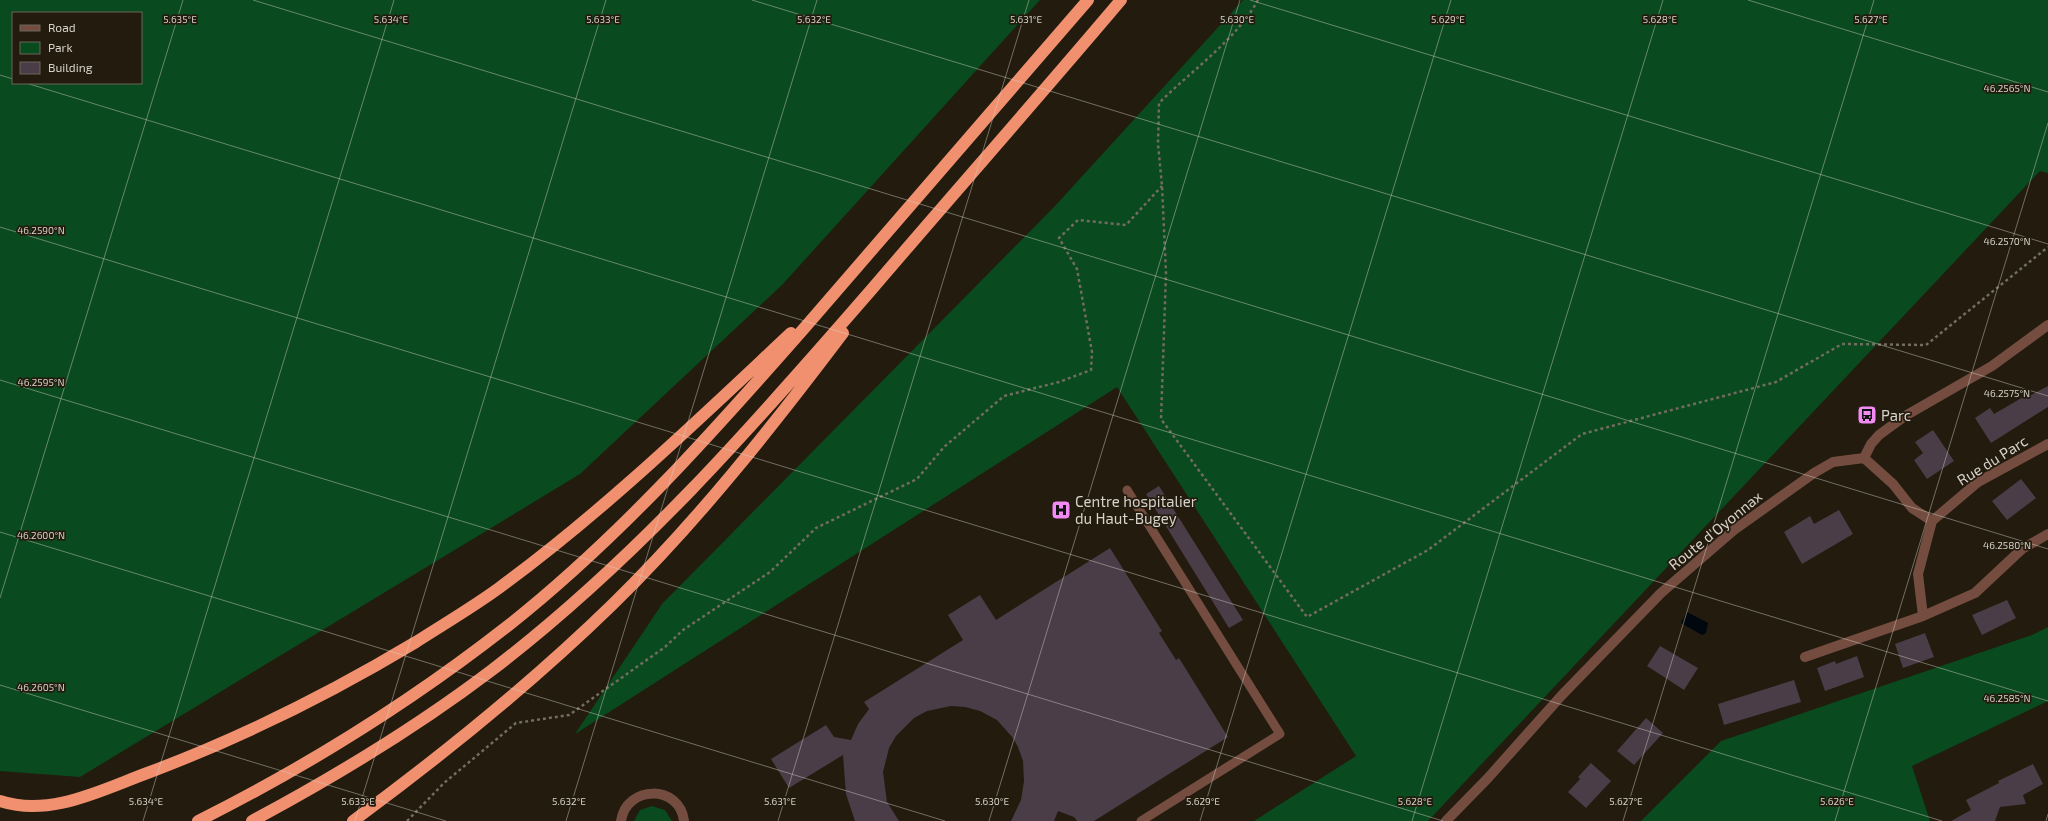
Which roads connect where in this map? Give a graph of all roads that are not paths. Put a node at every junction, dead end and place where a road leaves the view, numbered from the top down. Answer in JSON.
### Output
{"nodes":[{"id":1,"x":1088,"y":0,"type":"edge"},
{"id":2,"x":1121,"y":0,"type":"edge"},
{"id":3,"x":909,"y":246,"type":"junction"},
{"id":4,"x":843,"y":284,"type":"junction"},
{"id":5,"x":2048,"y":325,"type":"edge"},
{"id":6,"x":2048,"y":444,"type":"edge"},
{"id":7,"x":1864,"y":458,"type":"junction"},
{"id":8,"x":1127,"y":490,"type":"dead end"},
{"id":9,"x":1932,"y":521,"type":"junction"},
{"id":10,"x":2048,"y":534,"type":"edge"},
{"id":11,"x":1923,"y":616,"type":"junction"},
{"id":12,"x":1805,"y":657,"type":"dead end"},
{"id":13,"x":0,"y":801,"type":"edge"},
{"id":14,"x":198,"y":821,"type":"edge"},
{"id":15,"x":252,"y":821,"type":"edge"},
{"id":16,"x":353,"y":821,"type":"edge"},
{"id":17,"x":621,"y":821,"type":"edge"},
{"id":18,"x":684,"y":821,"type":"edge"},
{"id":19,"x":1141,"y":821,"type":"edge"},
{"id":20,"x":1446,"y":821,"type":"edge"}],
"edges":[{"from":1,"to":4,"type":"highway"},
{"from":2,"to":3,"type":"highway"},
{"from":3,"to":15,"type":"highway"},
{"from":3,"to":16,"type":"highway"},
{"from":4,"to":13,"type":"highway"},
{"from":4,"to":14,"type":"highway"},
{"from":5,"to":7,"type":"street"},
{"from":6,"to":9,"type":"street","name":"Rue du Parc"},
{"from":7,"to":9,"type":"street"},
{"from":7,"to":20,"type":"street","name":"Route d'Oyonnax"},
{"from":8,"to":19,"type":"lane"},
{"from":9,"to":11,"type":"street"},
{"from":10,"to":11,"type":"street"},
{"from":11,"to":12,"type":"street"},
{"from":17,"to":18,"type":"street"}]}
